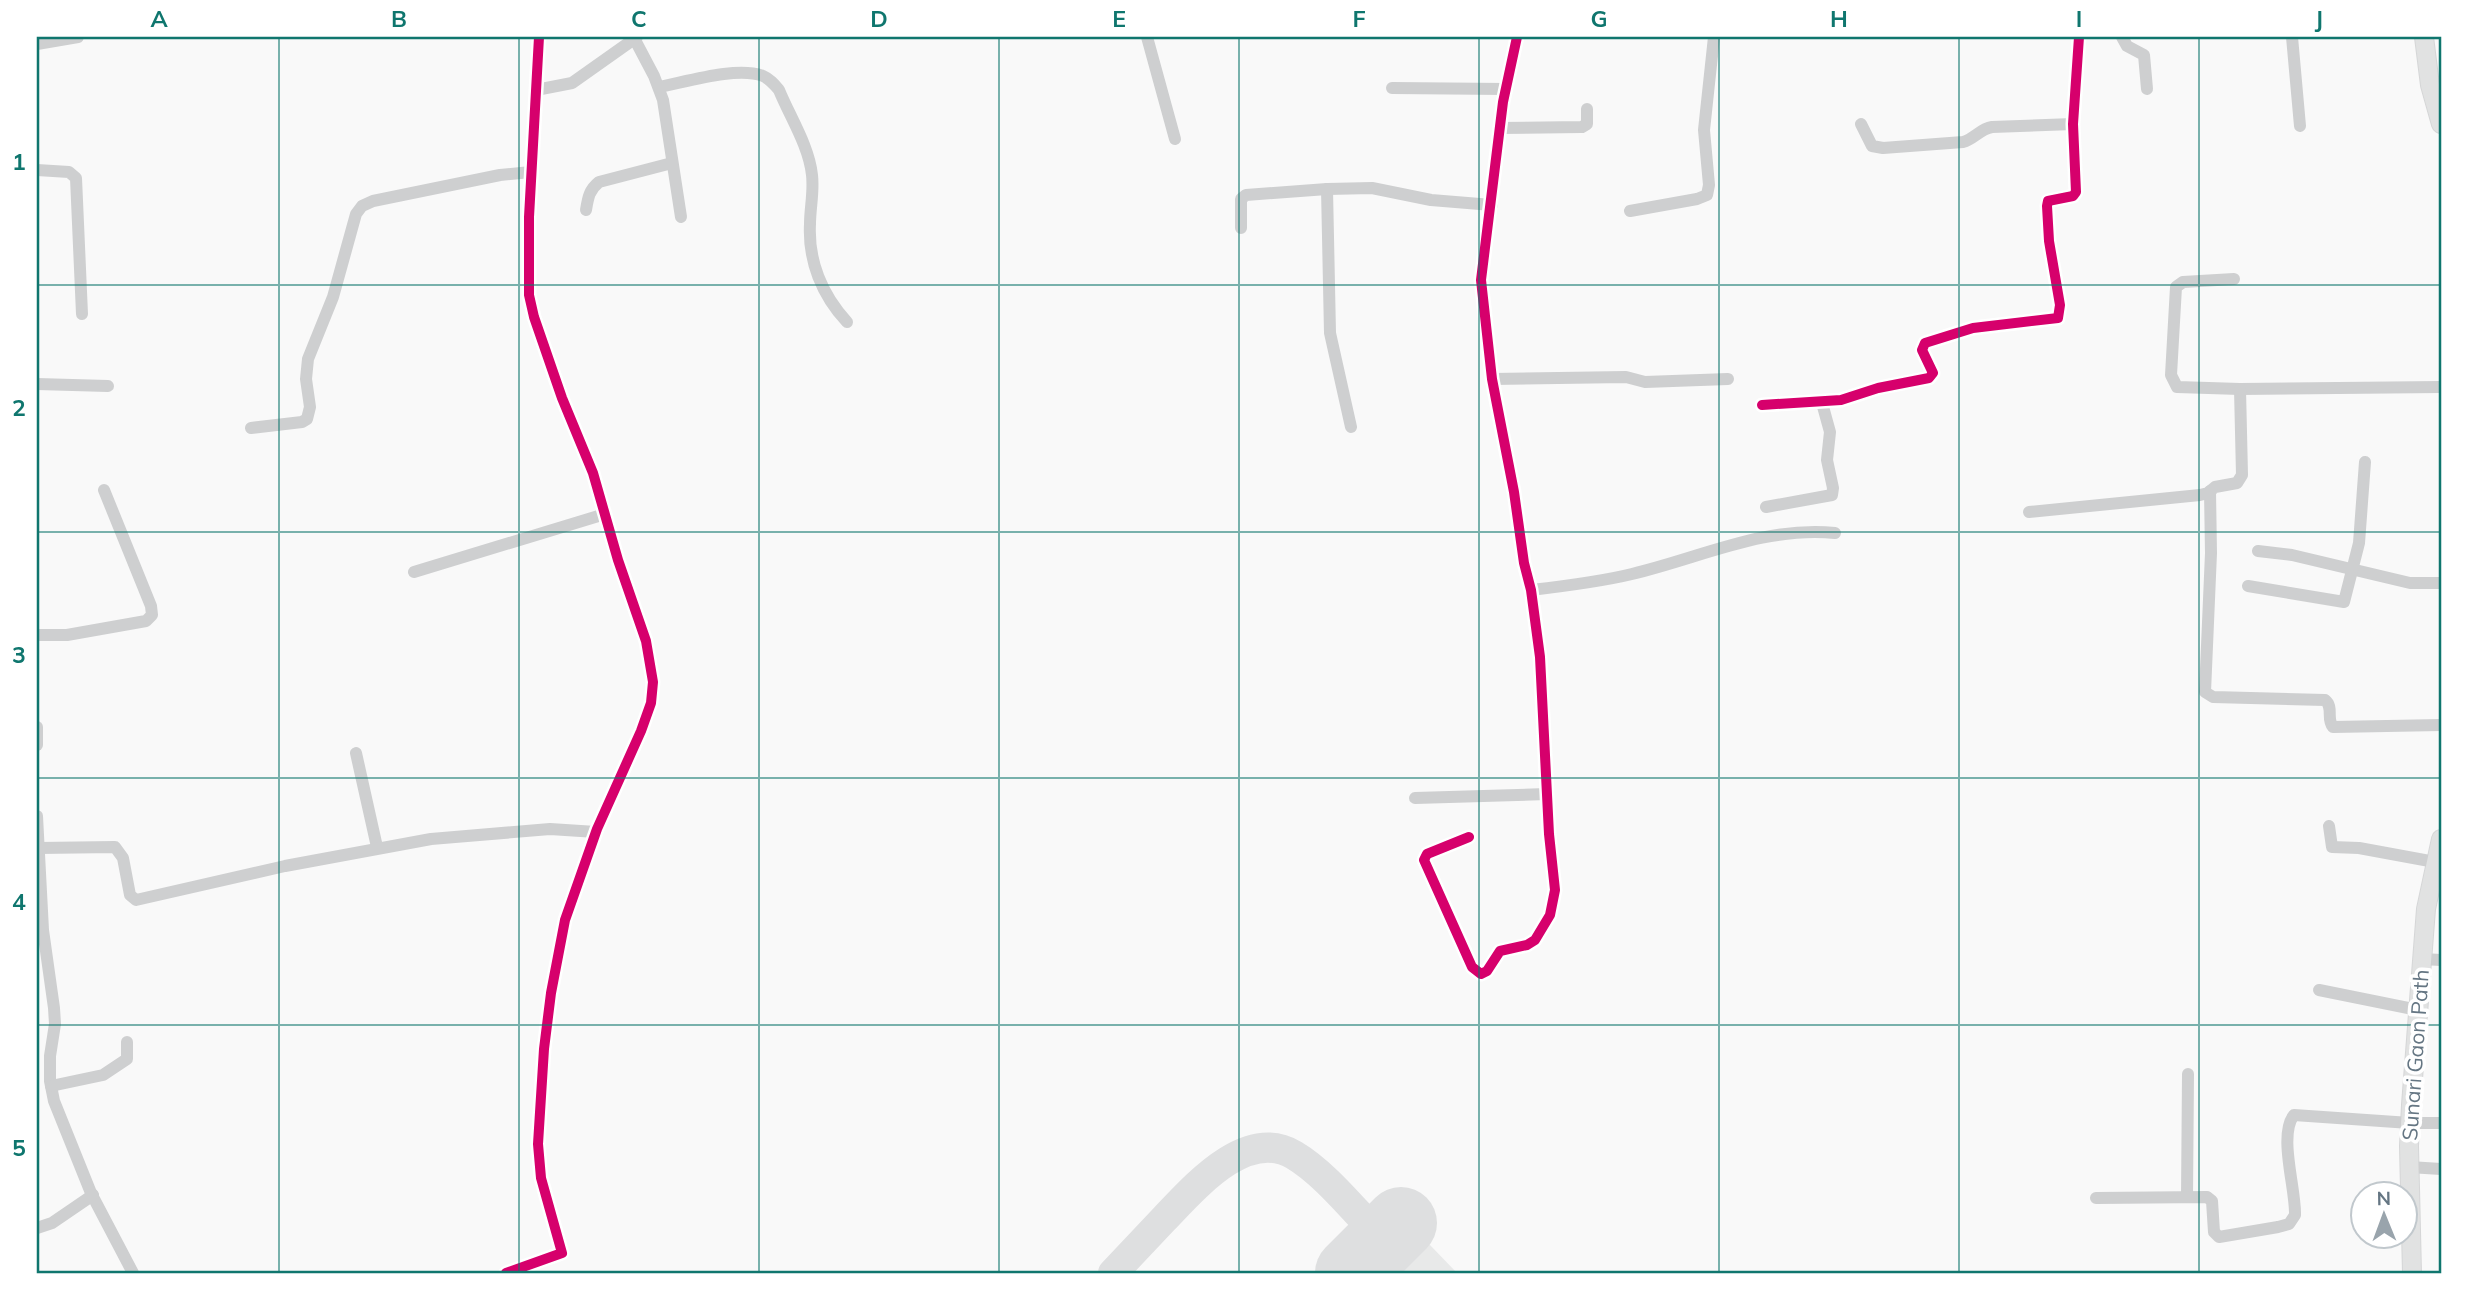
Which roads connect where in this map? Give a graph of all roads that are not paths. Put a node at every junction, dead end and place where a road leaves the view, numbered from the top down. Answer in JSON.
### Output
{"nodes":[{"id":1,"x":78,"y":37,"type":"edge"},
{"id":2,"x":539,"y":37,"type":"edge"},
{"id":3,"x":635,"y":37,"type":"edge"},
{"id":4,"x":1147,"y":37,"type":"edge"},
{"id":5,"x":1517,"y":37,"type":"edge"},
{"id":6,"x":1714,"y":37,"type":"edge"},
{"id":7,"x":2079,"y":37,"type":"edge"},
{"id":8,"x":2122,"y":37,"type":"edge"},
{"id":9,"x":2292,"y":37,"type":"edge"},
{"id":10,"x":2424,"y":37,"type":"edge"},
{"id":11,"x":37,"y":44,"type":"edge"},
{"id":12,"x":659,"y":87,"type":"junction"},
{"id":13,"x":1392,"y":88,"type":"dead end"},
{"id":14,"x":1506,"y":89,"type":"junction"},
{"id":15,"x":2147,"y":89,"type":"dead end"},
{"id":16,"x":536,"y":90,"type":"junction"},
{"id":17,"x":1587,"y":109,"type":"dead end"},
{"id":18,"x":1861,"y":124,"type":"dead end"},
{"id":19,"x":2073,"y":124,"type":"junction"},
{"id":20,"x":2441,"y":124,"type":"edge"},
{"id":21,"x":2300,"y":126,"type":"dead end"},
{"id":22,"x":1499,"y":128,"type":"junction"},
{"id":23,"x":1175,"y":139,"type":"dead end"},
{"id":24,"x":672,"y":163,"type":"junction"},
{"id":25,"x":37,"y":170,"type":"edge"},
{"id":26,"x":531,"y":172,"type":"junction"},
{"id":27,"x":1327,"y":189,"type":"junction"},
{"id":28,"x":1492,"y":205,"type":"junction"},
{"id":29,"x":586,"y":210,"type":"dead end"},
{"id":30,"x":1630,"y":211,"type":"dead end"},
{"id":31,"x":681,"y":217,"type":"dead end"},
{"id":32,"x":1241,"y":228,"type":"dead end"},
{"id":33,"x":2234,"y":279,"type":"dead end"},
{"id":34,"x":82,"y":314,"type":"dead end"},
{"id":35,"x":847,"y":322,"type":"dead end"},
{"id":36,"x":1492,"y":379,"type":"junction"},
{"id":37,"x":1728,"y":379,"type":"dead end"},
{"id":38,"x":37,"y":384,"type":"edge"},
{"id":39,"x":108,"y":386,"type":"dead end"},
{"id":40,"x":2441,"y":387,"type":"edge"},
{"id":41,"x":2241,"y":389,"type":"junction"},
{"id":42,"x":1822,"y":403,"type":"junction"},
{"id":43,"x":1762,"y":405,"type":"dead end"},
{"id":44,"x":1351,"y":427,"type":"dead end"},
{"id":45,"x":251,"y":428,"type":"dead end"},
{"id":46,"x":2365,"y":462,"type":"dead end"},
{"id":47,"x":104,"y":490,"type":"dead end"},
{"id":48,"x":2210,"y":491,"type":"junction"},
{"id":49,"x":1766,"y":508,"type":"dead end"},
{"id":50,"x":2029,"y":512,"type":"dead end"},
{"id":51,"x":605,"y":514,"type":"junction"},
{"id":52,"x":1835,"y":533,"type":"dead end"},
{"id":53,"x":2258,"y":551,"type":"dead end"},
{"id":54,"x":2352,"y":570,"type":"junction"},
{"id":55,"x":414,"y":572,"type":"dead end"},
{"id":56,"x":2441,"y":583,"type":"edge"},
{"id":57,"x":2248,"y":586,"type":"dead end"},
{"id":58,"x":1531,"y":590,"type":"junction"},
{"id":59,"x":37,"y":635,"type":"edge"},
{"id":60,"x":2441,"y":725,"type":"edge"},
{"id":61,"x":37,"y":727,"type":"edge"},
{"id":62,"x":37,"y":746,"type":"edge"},
{"id":63,"x":356,"y":753,"type":"dead end"},
{"id":64,"x":1546,"y":794,"type":"junction"},
{"id":65,"x":1415,"y":798,"type":"dead end"},
{"id":66,"x":37,"y":816,"type":"edge"},
{"id":67,"x":2329,"y":826,"type":"dead end"},
{"id":68,"x":596,"y":832,"type":"junction"},
{"id":69,"x":1469,"y":837,"type":"dead end"},
{"id":70,"x":2441,"y":839,"type":"edge"},
{"id":71,"x":39,"y":848,"type":"junction"},
{"id":72,"x":377,"y":848,"type":"junction"},
{"id":73,"x":2435,"y":862,"type":"junction"},
{"id":74,"x":2422,"y":959,"type":"junction"},
{"id":75,"x":2441,"y":960,"type":"edge"},
{"id":76,"x":2319,"y":990,"type":"dead end"},
{"id":77,"x":2418,"y":1010,"type":"junction"},
{"id":78,"x":127,"y":1042,"type":"dead end"},
{"id":79,"x":2188,"y":1074,"type":"dead end"},
{"id":80,"x":51,"y":1086,"type":"junction"},
{"id":81,"x":2410,"y":1124,"type":"junction"},
{"id":82,"x":2441,"y":1124,"type":"edge"},
{"id":83,"x":2409,"y":1167,"type":"junction"},
{"id":84,"x":2441,"y":1169,"type":"edge"},
{"id":85,"x":93,"y":1195,"type":"junction"},
{"id":86,"x":2187,"y":1197,"type":"junction"},
{"id":87,"x":2096,"y":1198,"type":"dead end"},
{"id":88,"x":37,"y":1228,"type":"edge"},
{"id":89,"x":133,"y":1273,"type":"edge"},
{"id":90,"x":506,"y":1273,"type":"edge"},
{"id":91,"x":2412,"y":1273,"type":"edge"}],
"edges":[{"from":1,"to":11,"type":"street"},
{"from":2,"to":16,"type":"street"},
{"from":3,"to":12,"type":"street"},
{"from":3,"to":16,"type":"street"},
{"from":4,"to":23,"type":"street"},
{"from":5,"to":14,"type":"street"},
{"from":6,"to":30,"type":"street"},
{"from":7,"to":19,"type":"street"},
{"from":8,"to":15,"type":"street"},
{"from":9,"to":21,"type":"street"},
{"from":10,"to":20,"type":"street"},
{"from":12,"to":24,"type":"street"},
{"from":12,"to":35,"type":"street"},
{"from":13,"to":14,"type":"street"},
{"from":14,"to":22,"type":"street"},
{"from":16,"to":26,"type":"street"},
{"from":17,"to":22,"type":"street"},
{"from":18,"to":19,"type":"street"},
{"from":19,"to":42,"type":"street"},
{"from":22,"to":28,"type":"street"},
{"from":24,"to":29,"type":"street"},
{"from":24,"to":31,"type":"street"},
{"from":25,"to":34,"type":"street"},
{"from":26,"to":45,"type":"street"},
{"from":26,"to":51,"type":"street"},
{"from":27,"to":28,"type":"street"},
{"from":27,"to":32,"type":"street"},
{"from":27,"to":44,"type":"street"},
{"from":28,"to":36,"type":"street"},
{"from":33,"to":41,"type":"street"},
{"from":36,"to":37,"type":"street"},
{"from":36,"to":58,"type":"street"},
{"from":38,"to":39,"type":"street"},
{"from":40,"to":41,"type":"street"},
{"from":41,"to":48,"type":"street"},
{"from":42,"to":43,"type":"street"},
{"from":42,"to":49,"type":"street"},
{"from":46,"to":54,"type":"street"},
{"from":47,"to":59,"type":"street"},
{"from":48,"to":50,"type":"street"},
{"from":48,"to":60,"type":"street"},
{"from":51,"to":55,"type":"street"},
{"from":51,"to":68,"type":"street"},
{"from":52,"to":58,"type":"street"},
{"from":53,"to":54,"type":"street"},
{"from":54,"to":56,"type":"street"},
{"from":54,"to":57,"type":"street"},
{"from":58,"to":64,"type":"street"},
{"from":61,"to":62,"type":"street"},
{"from":63,"to":72,"type":"street"},
{"from":64,"to":65,"type":"street"},
{"from":64,"to":69,"type":"street"},
{"from":66,"to":71,"type":"street"},
{"from":67,"to":73,"type":"street"},
{"from":68,"to":72,"type":"street"},
{"from":68,"to":90,"type":"street"},
{"from":70,"to":73,"type":"street","name":"Sunari Gaon Path"},
{"from":71,"to":72,"type":"street"},
{"from":71,"to":80,"type":"street"},
{"from":73,"to":74,"type":"street","name":"Sunari Gaon Path"},
{"from":74,"to":75,"type":"street"},
{"from":74,"to":77,"type":"street","name":"Sunari Gaon Path"},
{"from":76,"to":77,"type":"street"},
{"from":77,"to":81,"type":"street","name":"Sunari Gaon Path"},
{"from":78,"to":80,"type":"street"},
{"from":79,"to":86,"type":"street"},
{"from":80,"to":85,"type":"street"},
{"from":81,"to":82,"type":"street"},
{"from":81,"to":83,"type":"street","name":"Sunari Gaon Path"},
{"from":81,"to":86,"type":"street"},
{"from":83,"to":84,"type":"street"},
{"from":83,"to":91,"type":"street","name":"Sunari Gaon Path"},
{"from":85,"to":88,"type":"street"},
{"from":85,"to":89,"type":"street"},
{"from":86,"to":87,"type":"street"}]}
